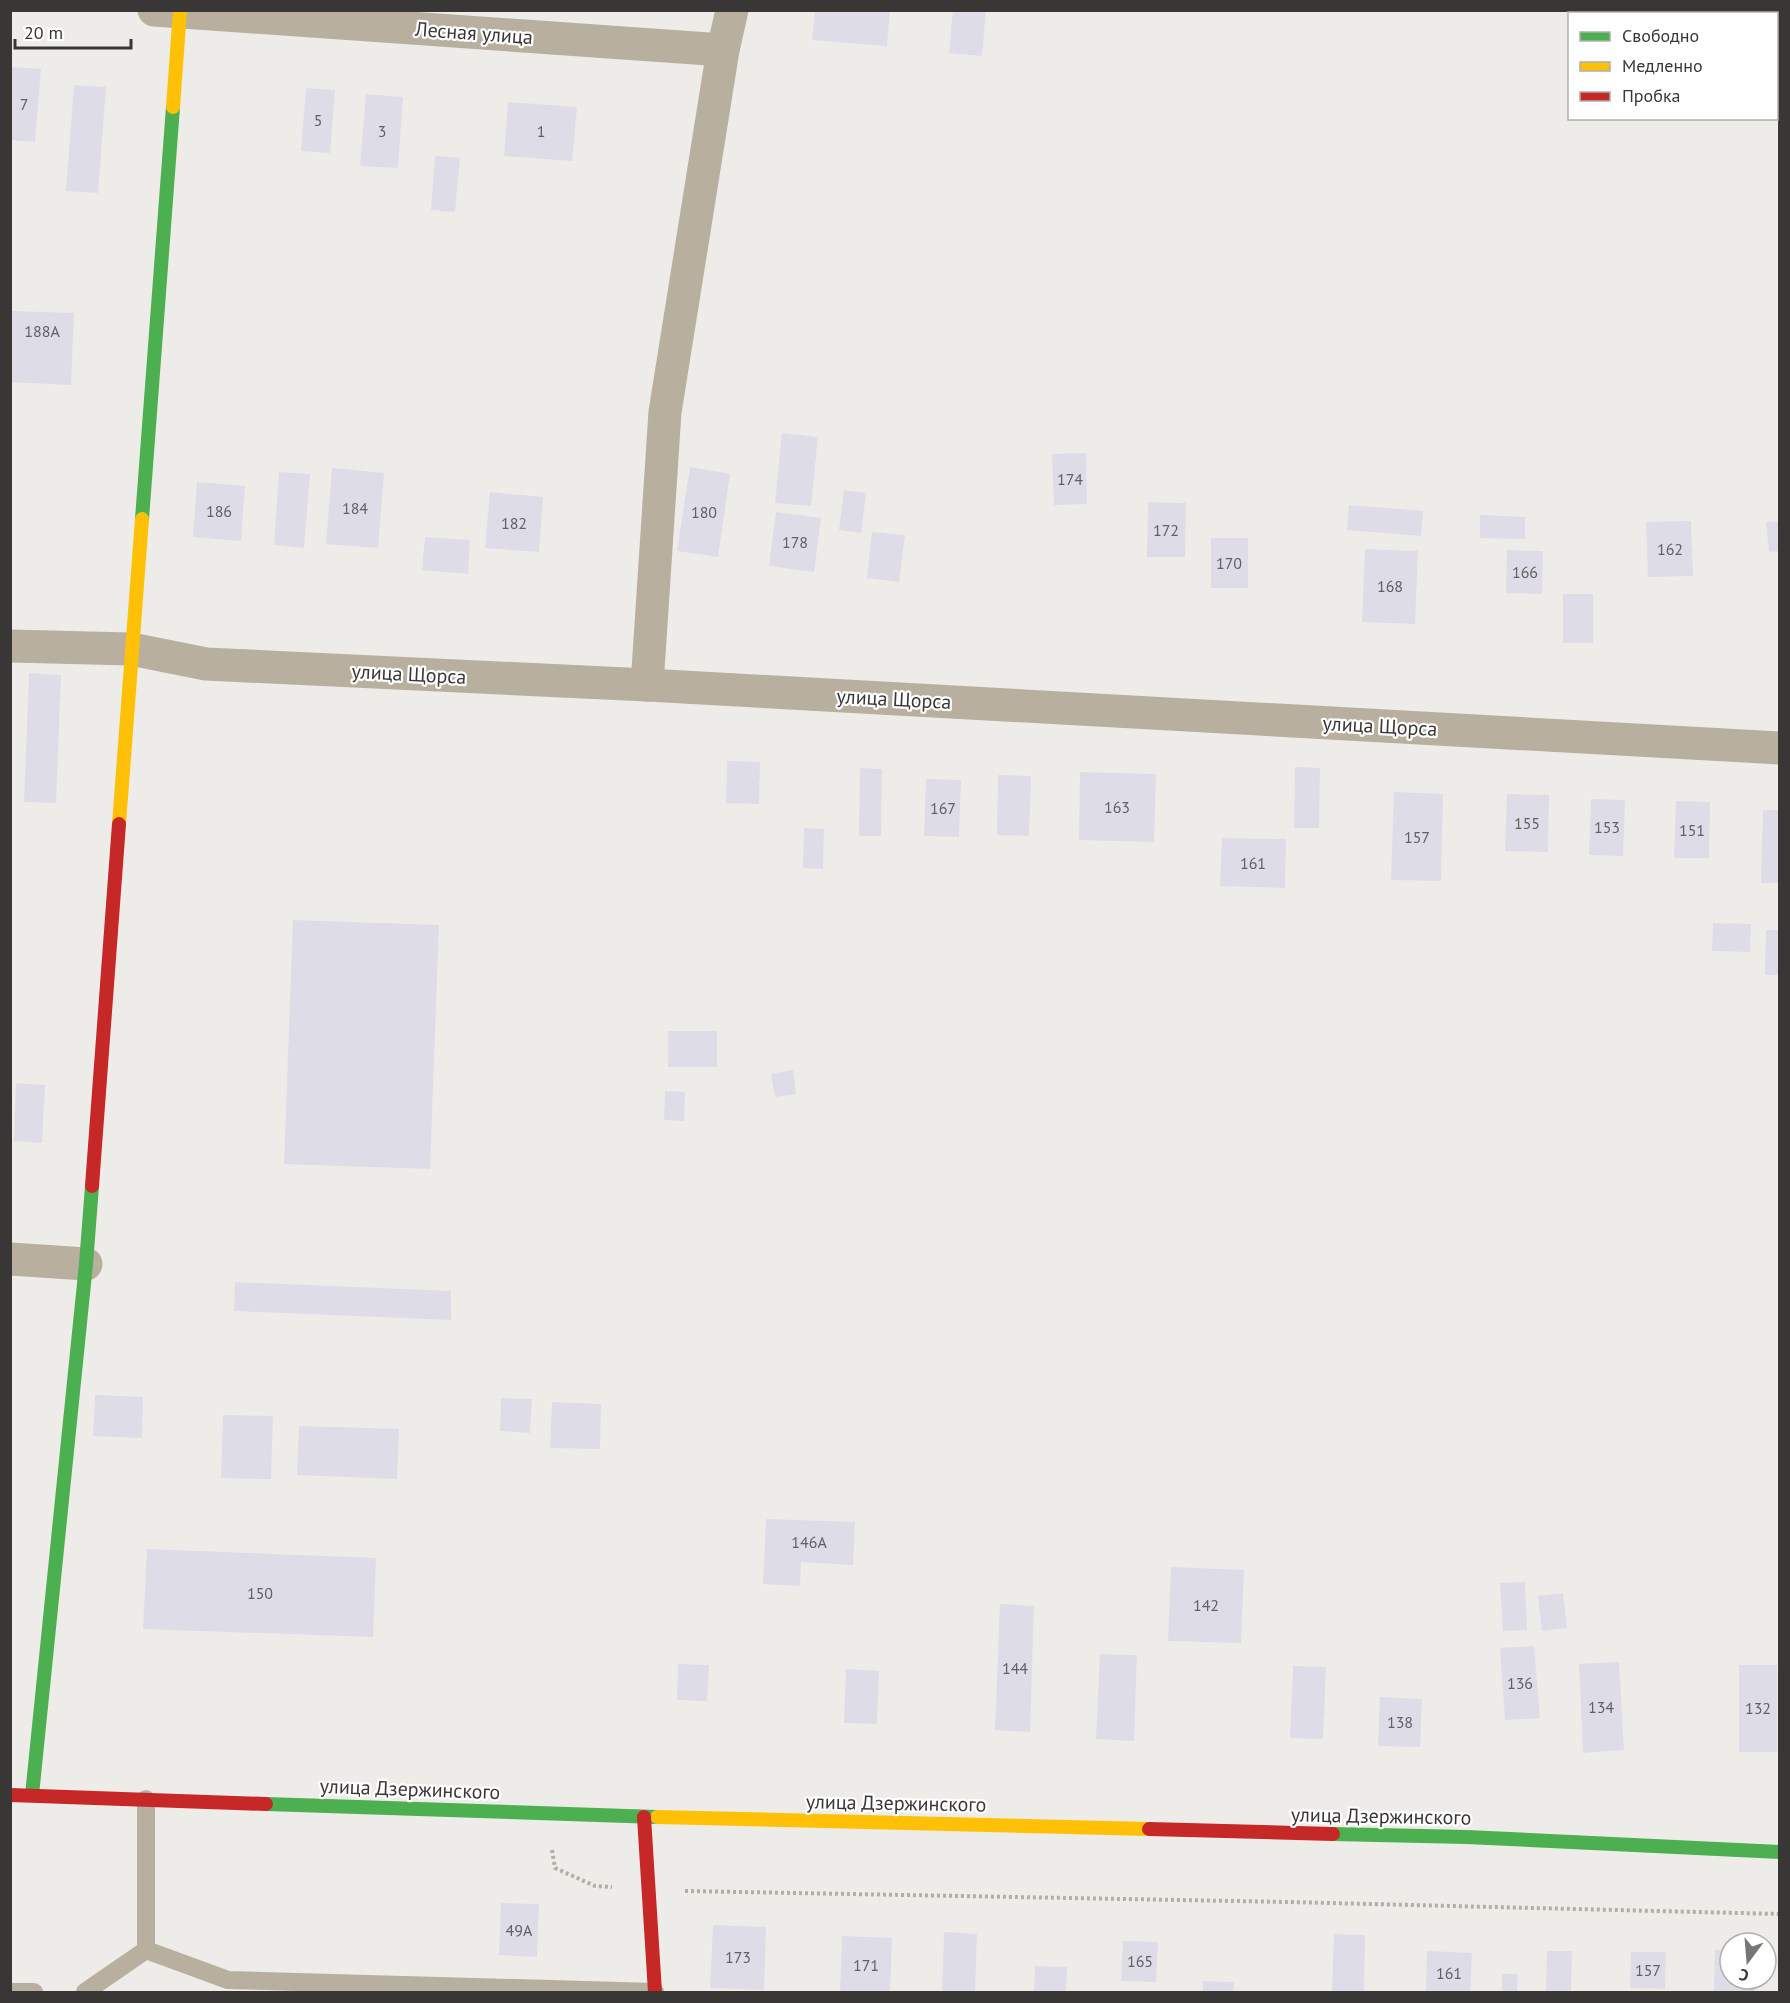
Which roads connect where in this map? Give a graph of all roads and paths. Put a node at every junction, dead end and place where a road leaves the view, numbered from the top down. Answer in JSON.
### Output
{"nodes":[{"id":1,"x":732,"y":10,"type":"edge"},
{"id":2,"x":171,"y":11,"type":"edge"},
{"id":3,"x":723,"y":50,"type":"junction"},
{"id":4,"x":10,"y":646,"type":"edge"},
{"id":5,"x":131,"y":649,"type":"junction"},
{"id":6,"x":647,"y":685,"type":"junction"},
{"id":7,"x":1779,"y":748,"type":"edge"},
{"id":8,"x":10,"y":1259,"type":"edge"},
{"id":9,"x":86,"y":1264,"type":"junction"},
{"id":10,"x":10,"y":1795,"type":"edge"},
{"id":11,"x":32,"y":1795,"type":"junction"},
{"id":12,"x":146,"y":1799,"type":"junction"},
{"id":13,"x":644,"y":1817,"type":"junction"},
{"id":14,"x":1779,"y":1852,"type":"edge"},
{"id":15,"x":146,"y":1950,"type":"junction"},
{"id":16,"x":10,"y":1992,"type":"edge"},
{"id":17,"x":34,"y":1992,"type":"edge"},
{"id":18,"x":85,"y":1992,"type":"edge"},
{"id":19,"x":655,"y":1992,"type":"edge"}],
"edges":[{"from":1,"to":3,"type":"street"},
{"from":2,"to":3,"type":"street","name":"Лесная улица"},
{"from":2,"to":5,"type":"street"},
{"from":3,"to":6,"type":"street"},
{"from":4,"to":5,"type":"street","name":"улица Щорса"},
{"from":5,"to":6,"type":"street","name":"улица Щорса"},
{"from":5,"to":9,"type":"street"},
{"from":6,"to":7,"type":"street","name":"улица Щорса"},
{"from":8,"to":9,"type":"street"},
{"from":9,"to":11,"type":"street"},
{"from":10,"to":11,"type":"street","name":"улица Дзержинского"},
{"from":11,"to":12,"type":"street","name":"улица Дзержинского"},
{"from":12,"to":13,"type":"street","name":"улица Дзержинского"},
{"from":12,"to":15,"type":"lane"},
{"from":13,"to":14,"type":"street","name":"улица Дзержинского"},
{"from":13,"to":19,"type":"street"},
{"from":15,"to":18,"type":"lane"},
{"from":15,"to":19,"type":"lane"},
{"from":16,"to":17,"type":"lane"}]}
